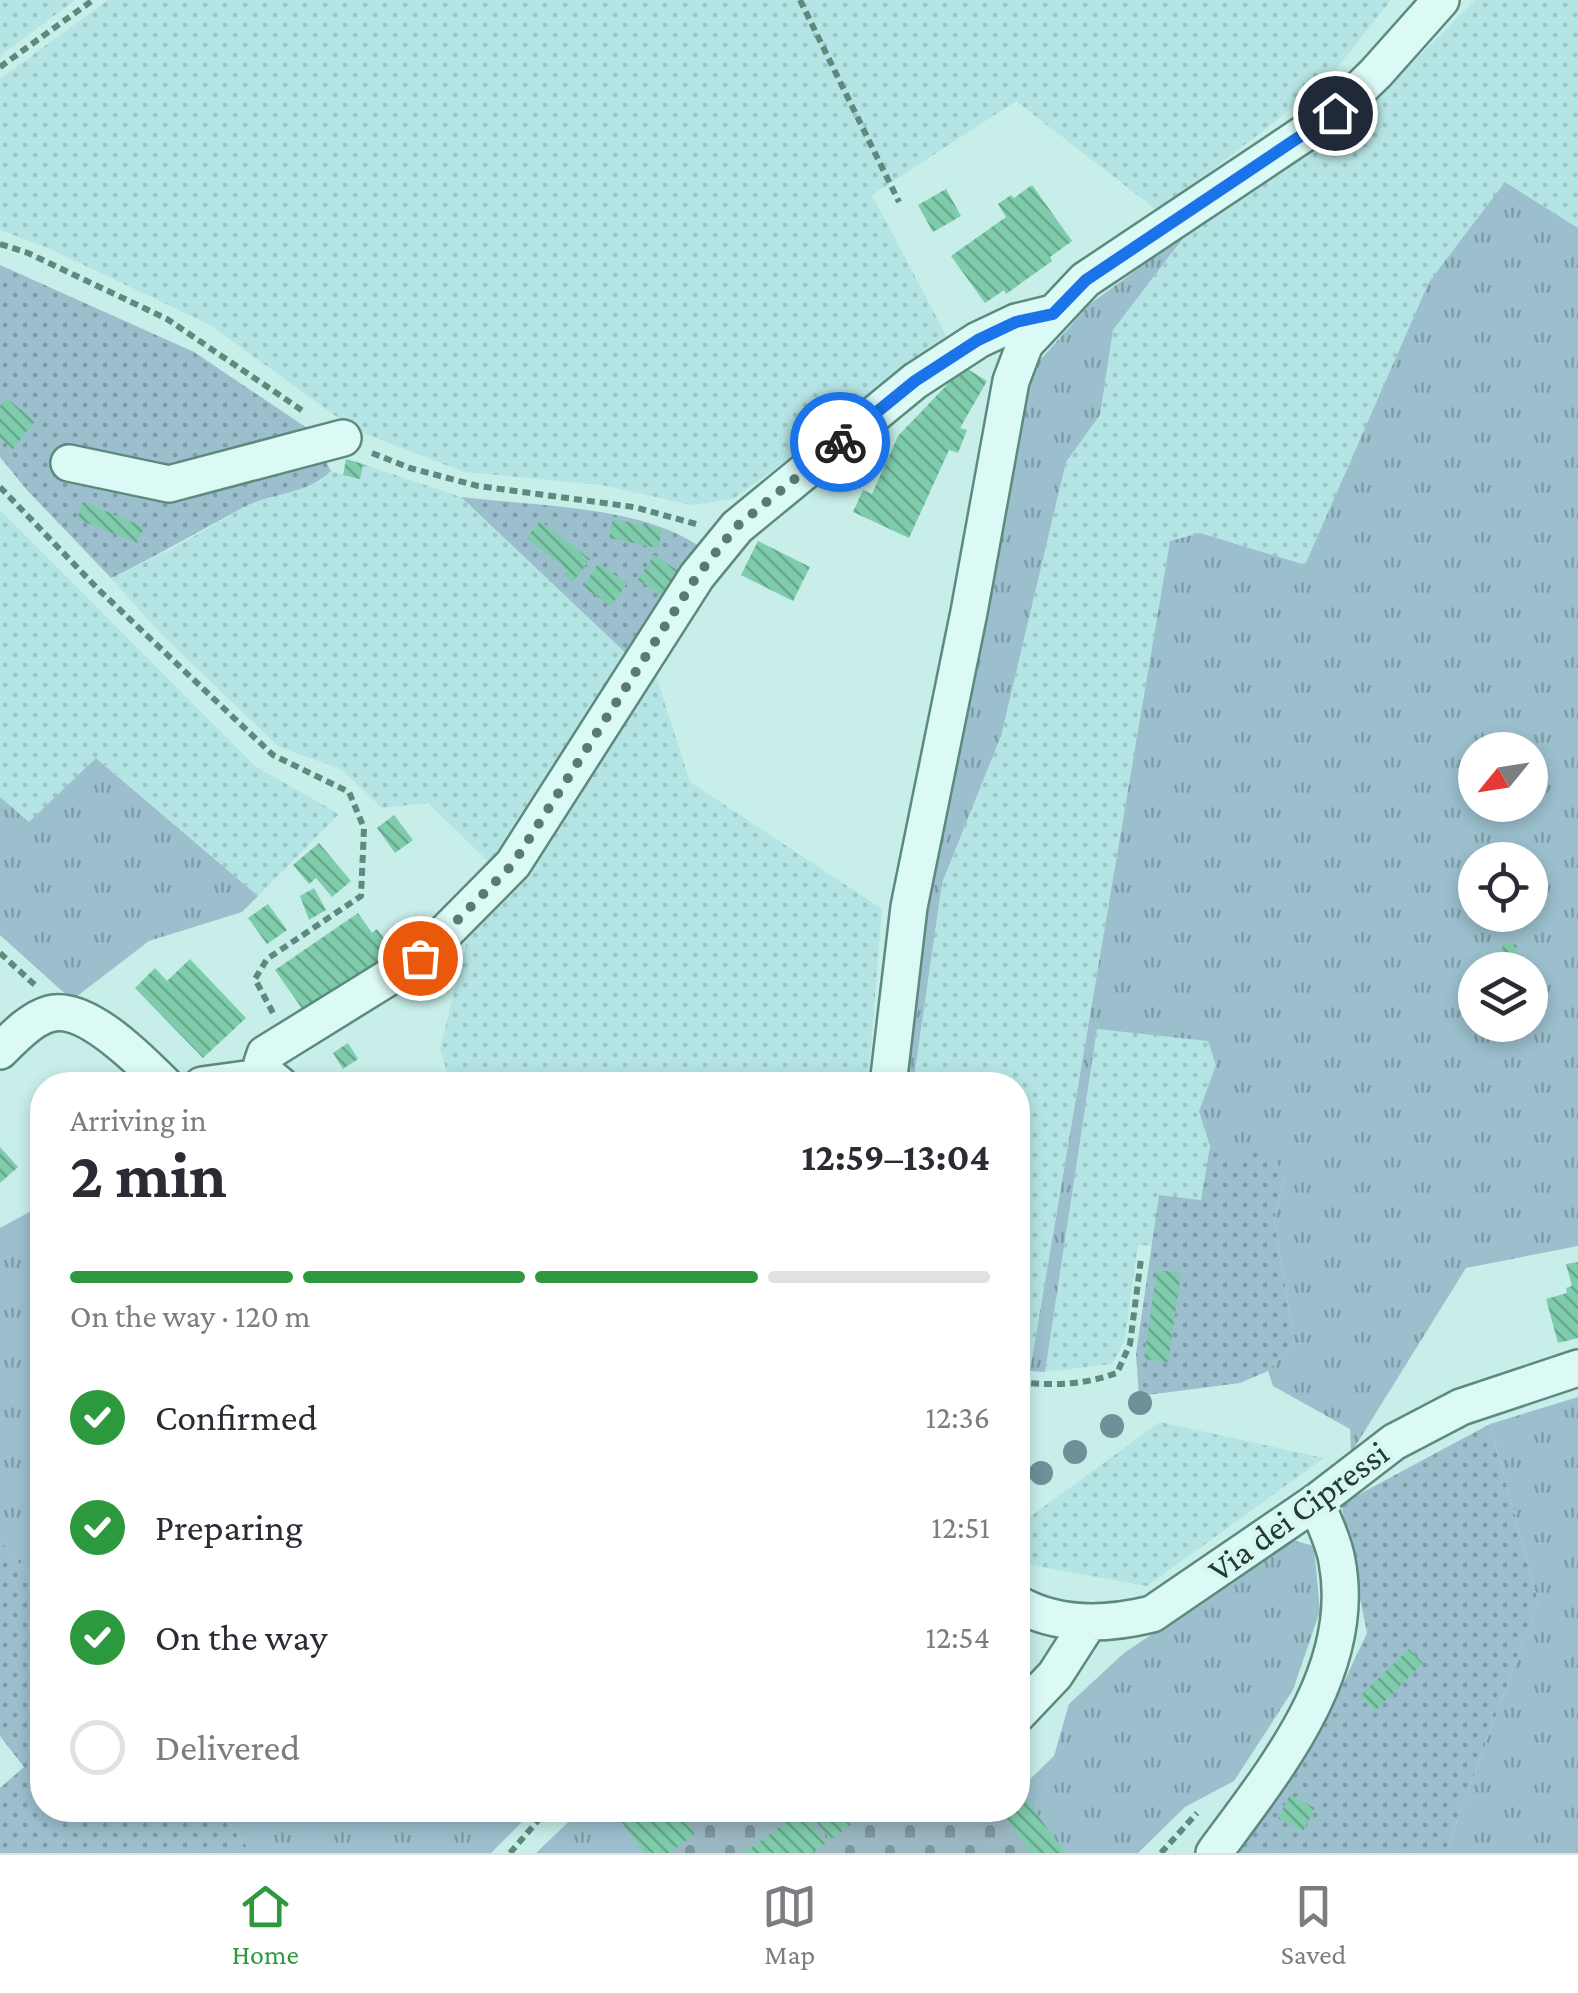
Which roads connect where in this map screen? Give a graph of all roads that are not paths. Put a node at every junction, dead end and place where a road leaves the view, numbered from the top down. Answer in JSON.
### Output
{"nodes":[{"id":1,"x":1441,"y":0,"type":"edge"},
{"id":2,"x":1053,"y":314,"type":"junction"},
{"id":3,"x":344,"y":438,"type":"dead end"},
{"id":4,"x":69,"y":464,"type":"dead end"},
{"id":5,"x":0,"y":1052,"type":"edge"},
{"id":6,"x":151,"y":1072,"type":"edge"},
{"id":7,"x":268,"y":1072,"type":"edge"},
{"id":8,"x":890,"y":1072,"type":"edge"},
{"id":9,"x":1578,"y":1368,"type":"edge"},
{"id":10,"x":1316,"y":1502,"type":"junction"},
{"id":11,"x":1030,"y":1609,"type":"edge"},
{"id":12,"x":1090,"y":1622,"type":"junction"},
{"id":13,"x":1030,"y":1701,"type":"edge"},
{"id":14,"x":1214,"y":1853,"type":"edge"}],
"edges":[{"from":1,"to":2,"type":"street"},
{"from":2,"to":7,"type":"street"},
{"from":2,"to":8,"type":"street"},
{"from":3,"to":4,"type":"street"},
{"from":5,"to":6,"type":"street"},
{"from":9,"to":10,"type":"street","name":"Via dei Cipressi"},
{"from":10,"to":12,"type":"street","name":"Via dei Cipressi"},
{"from":10,"to":14,"type":"street"},
{"from":11,"to":12,"type":"street","name":"Via dei Cipressi"},
{"from":12,"to":13,"type":"street"}]}
